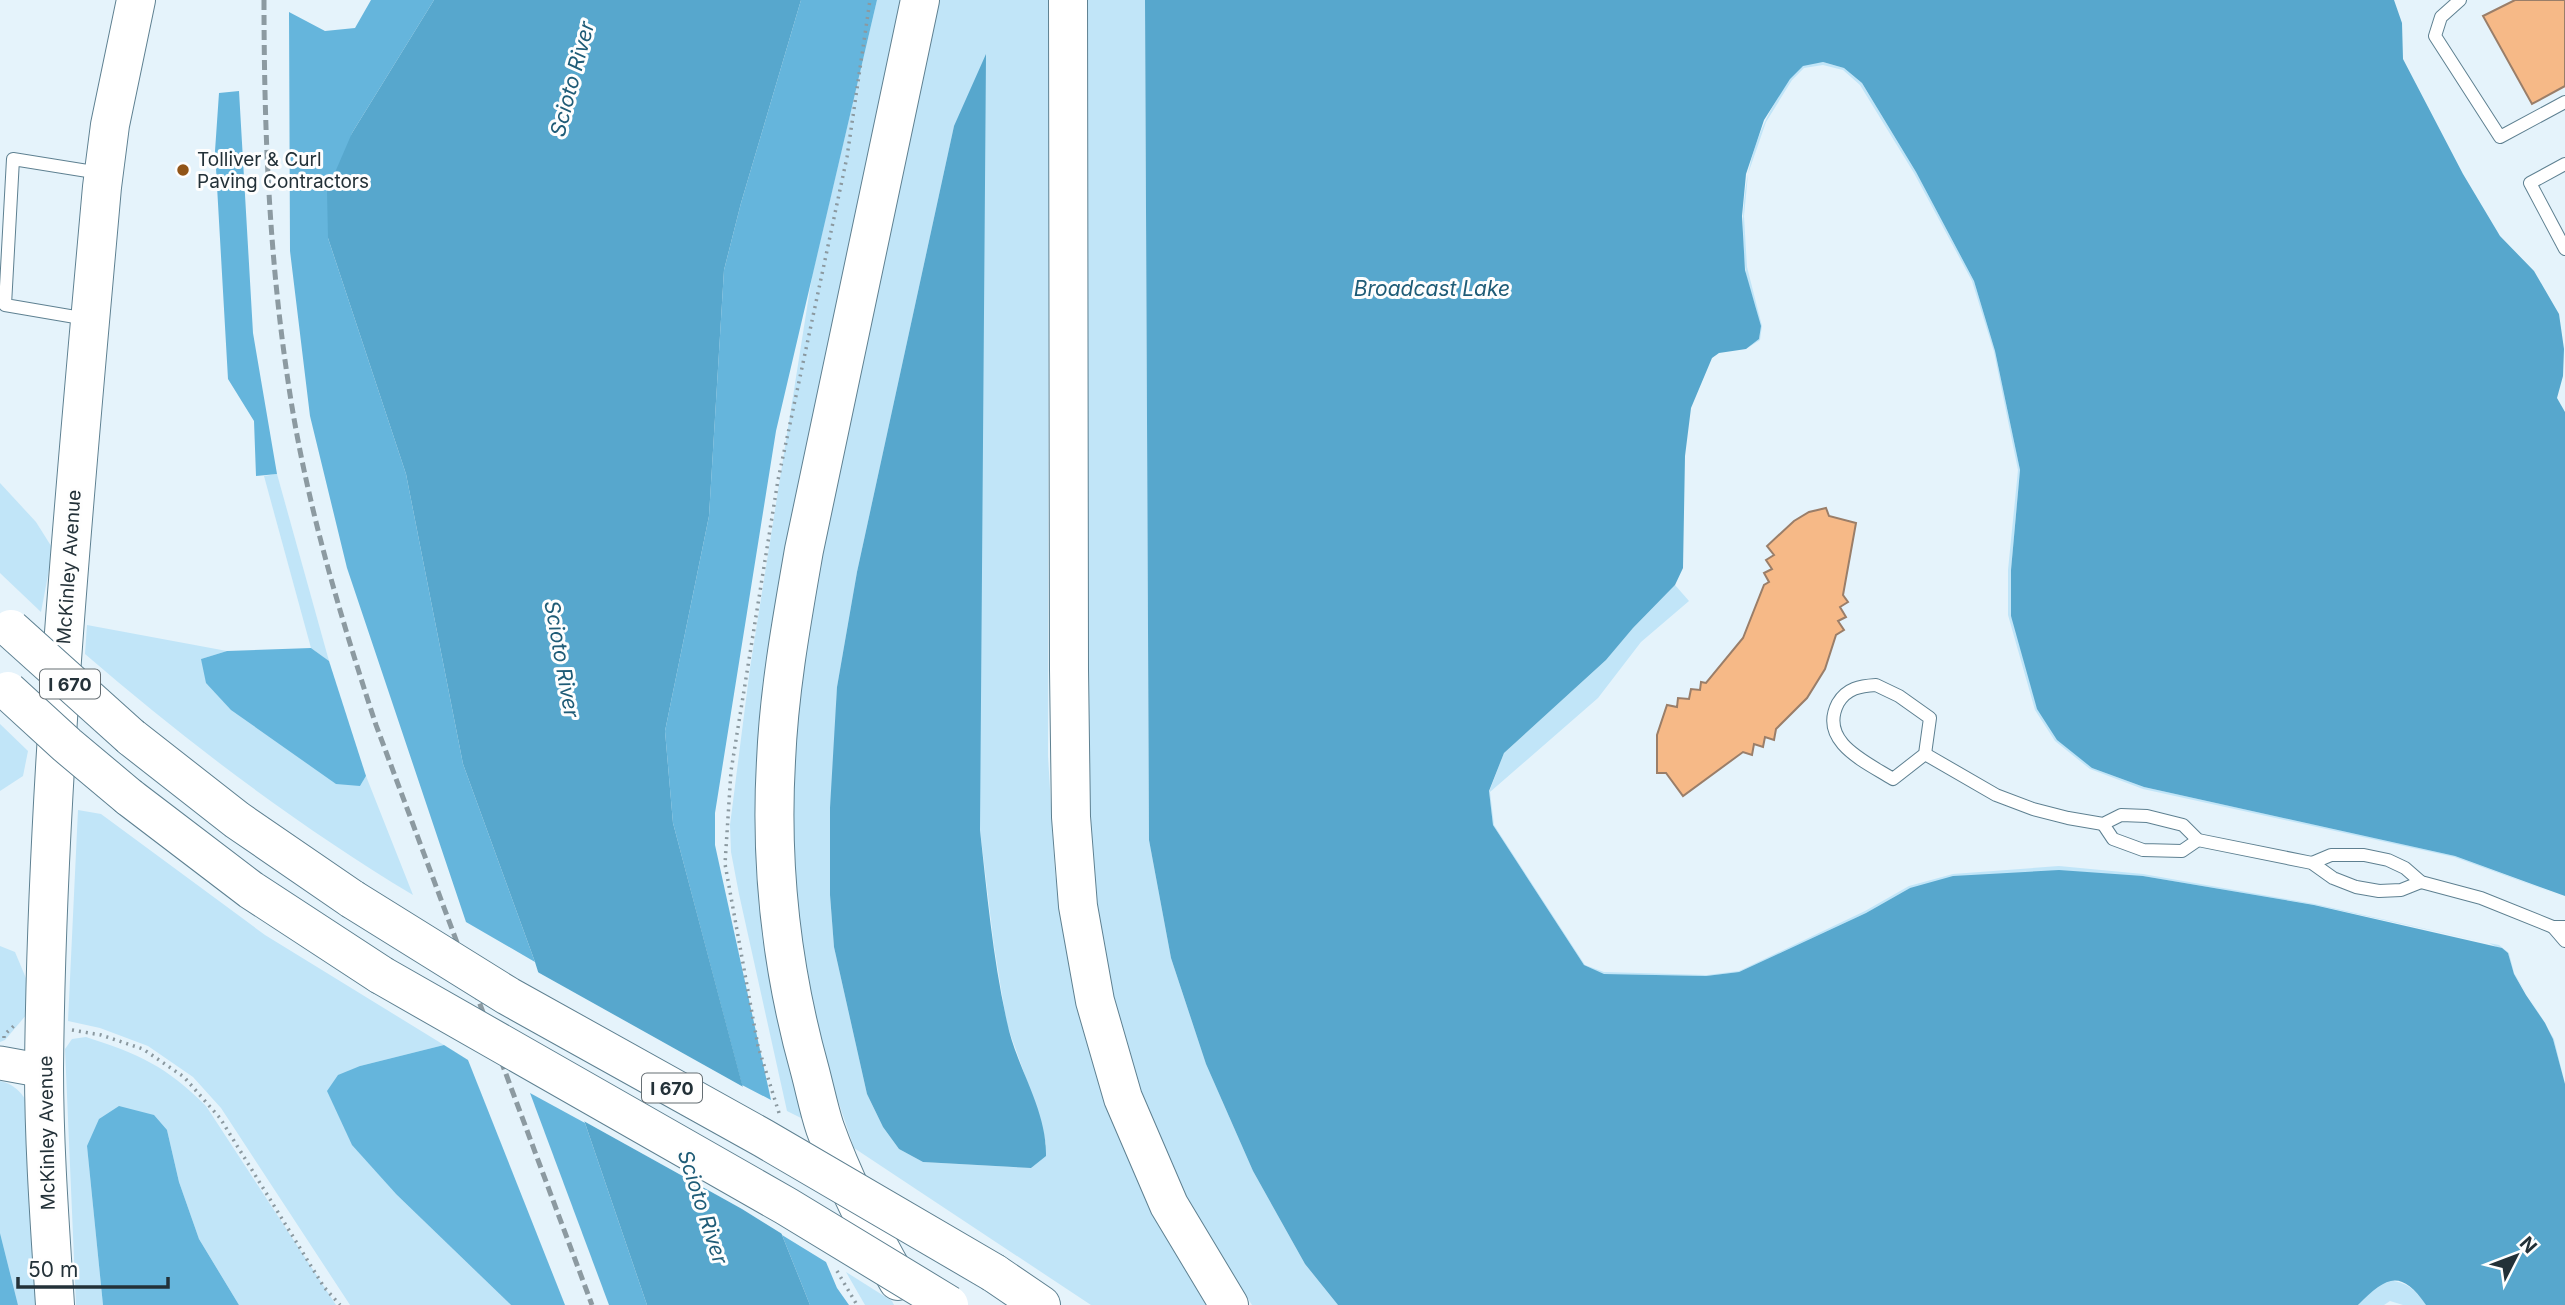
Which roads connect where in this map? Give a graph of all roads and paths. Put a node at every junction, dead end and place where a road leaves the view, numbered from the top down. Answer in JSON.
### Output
{"nodes":[{"id":1,"x":136,"y":0,"type":"edge"},
{"id":2,"x":920,"y":0,"type":"edge"},
{"id":3,"x":1069,"y":0,"type":"edge"},
{"id":4,"x":2460,"y":0,"type":"edge"},
{"id":5,"x":2565,"y":102,"type":"edge"},
{"id":6,"x":2565,"y":164,"type":"edge"},
{"id":7,"x":104,"y":174,"type":"junction"},
{"id":8,"x":2565,"y":249,"type":"edge"},
{"id":9,"x":90,"y":319,"type":"junction"},
{"id":10,"x":6,"y":623,"type":"edge"},
{"id":11,"x":4,"y":687,"type":"edge"},
{"id":12,"x":1925,"y":754,"type":"junction"},
{"id":13,"x":2103,"y":824,"type":"junction"},
{"id":14,"x":2198,"y":841,"type":"junction"},
{"id":15,"x":2312,"y":863,"type":"junction"},
{"id":16,"x":2421,"y":882,"type":"junction"},
{"id":17,"x":2559,"y":927,"type":"edge"},
{"id":18,"x":2565,"y":941,"type":"edge"},
{"id":19,"x":46,"y":1025,"type":"junction"},
{"id":20,"x":0,"y":1063,"type":"edge"},
{"id":21,"x":44,"y":1071,"type":"junction"},
{"id":22,"x":55,"y":1305,"type":"edge"},
{"id":23,"x":340,"y":1305,"type":"edge"},
{"id":24,"x":913,"y":1305,"type":"edge"},
{"id":25,"x":949,"y":1305,"type":"edge"},
{"id":26,"x":1041,"y":1305,"type":"edge"},
{"id":27,"x":1229,"y":1305,"type":"edge"}],
"edges":[{"from":1,"to":7,"type":"main road","name":"McKinley Avenue"},
{"from":2,"to":24,"type":"main road"},
{"from":3,"to":27,"type":"main road"},
{"from":4,"to":5,"type":"lane"},
{"from":6,"to":8,"type":"lane"},
{"from":7,"to":9,"type":"main road","name":"McKinley Avenue"},
{"from":7,"to":9,"type":"lane"},
{"from":9,"to":19,"type":"main road","name":"McKinley Avenue"},
{"from":10,"to":26,"type":"main road","number":"I 670","bridge":true},
{"from":11,"to":25,"type":"main road","number":"I 670","bridge":true},
{"from":12,"to":12,"type":"lane"},
{"from":12,"to":13,"type":"lane"},
{"from":13,"to":14,"type":"lane"},
{"from":13,"to":14,"type":"lane"},
{"from":14,"to":15,"type":"lane"},
{"from":15,"to":16,"type":"lane"},
{"from":15,"to":16,"type":"lane"},
{"from":16,"to":17,"type":"lane"},
{"from":17,"to":18,"type":"lane"},
{"from":19,"to":21,"type":"main road","name":"McKinley Avenue"},
{"from":19,"to":23,"type":"path"},
{"from":20,"to":21,"type":"street"},
{"from":21,"to":22,"type":"main road","name":"McKinley Avenue"}]}
